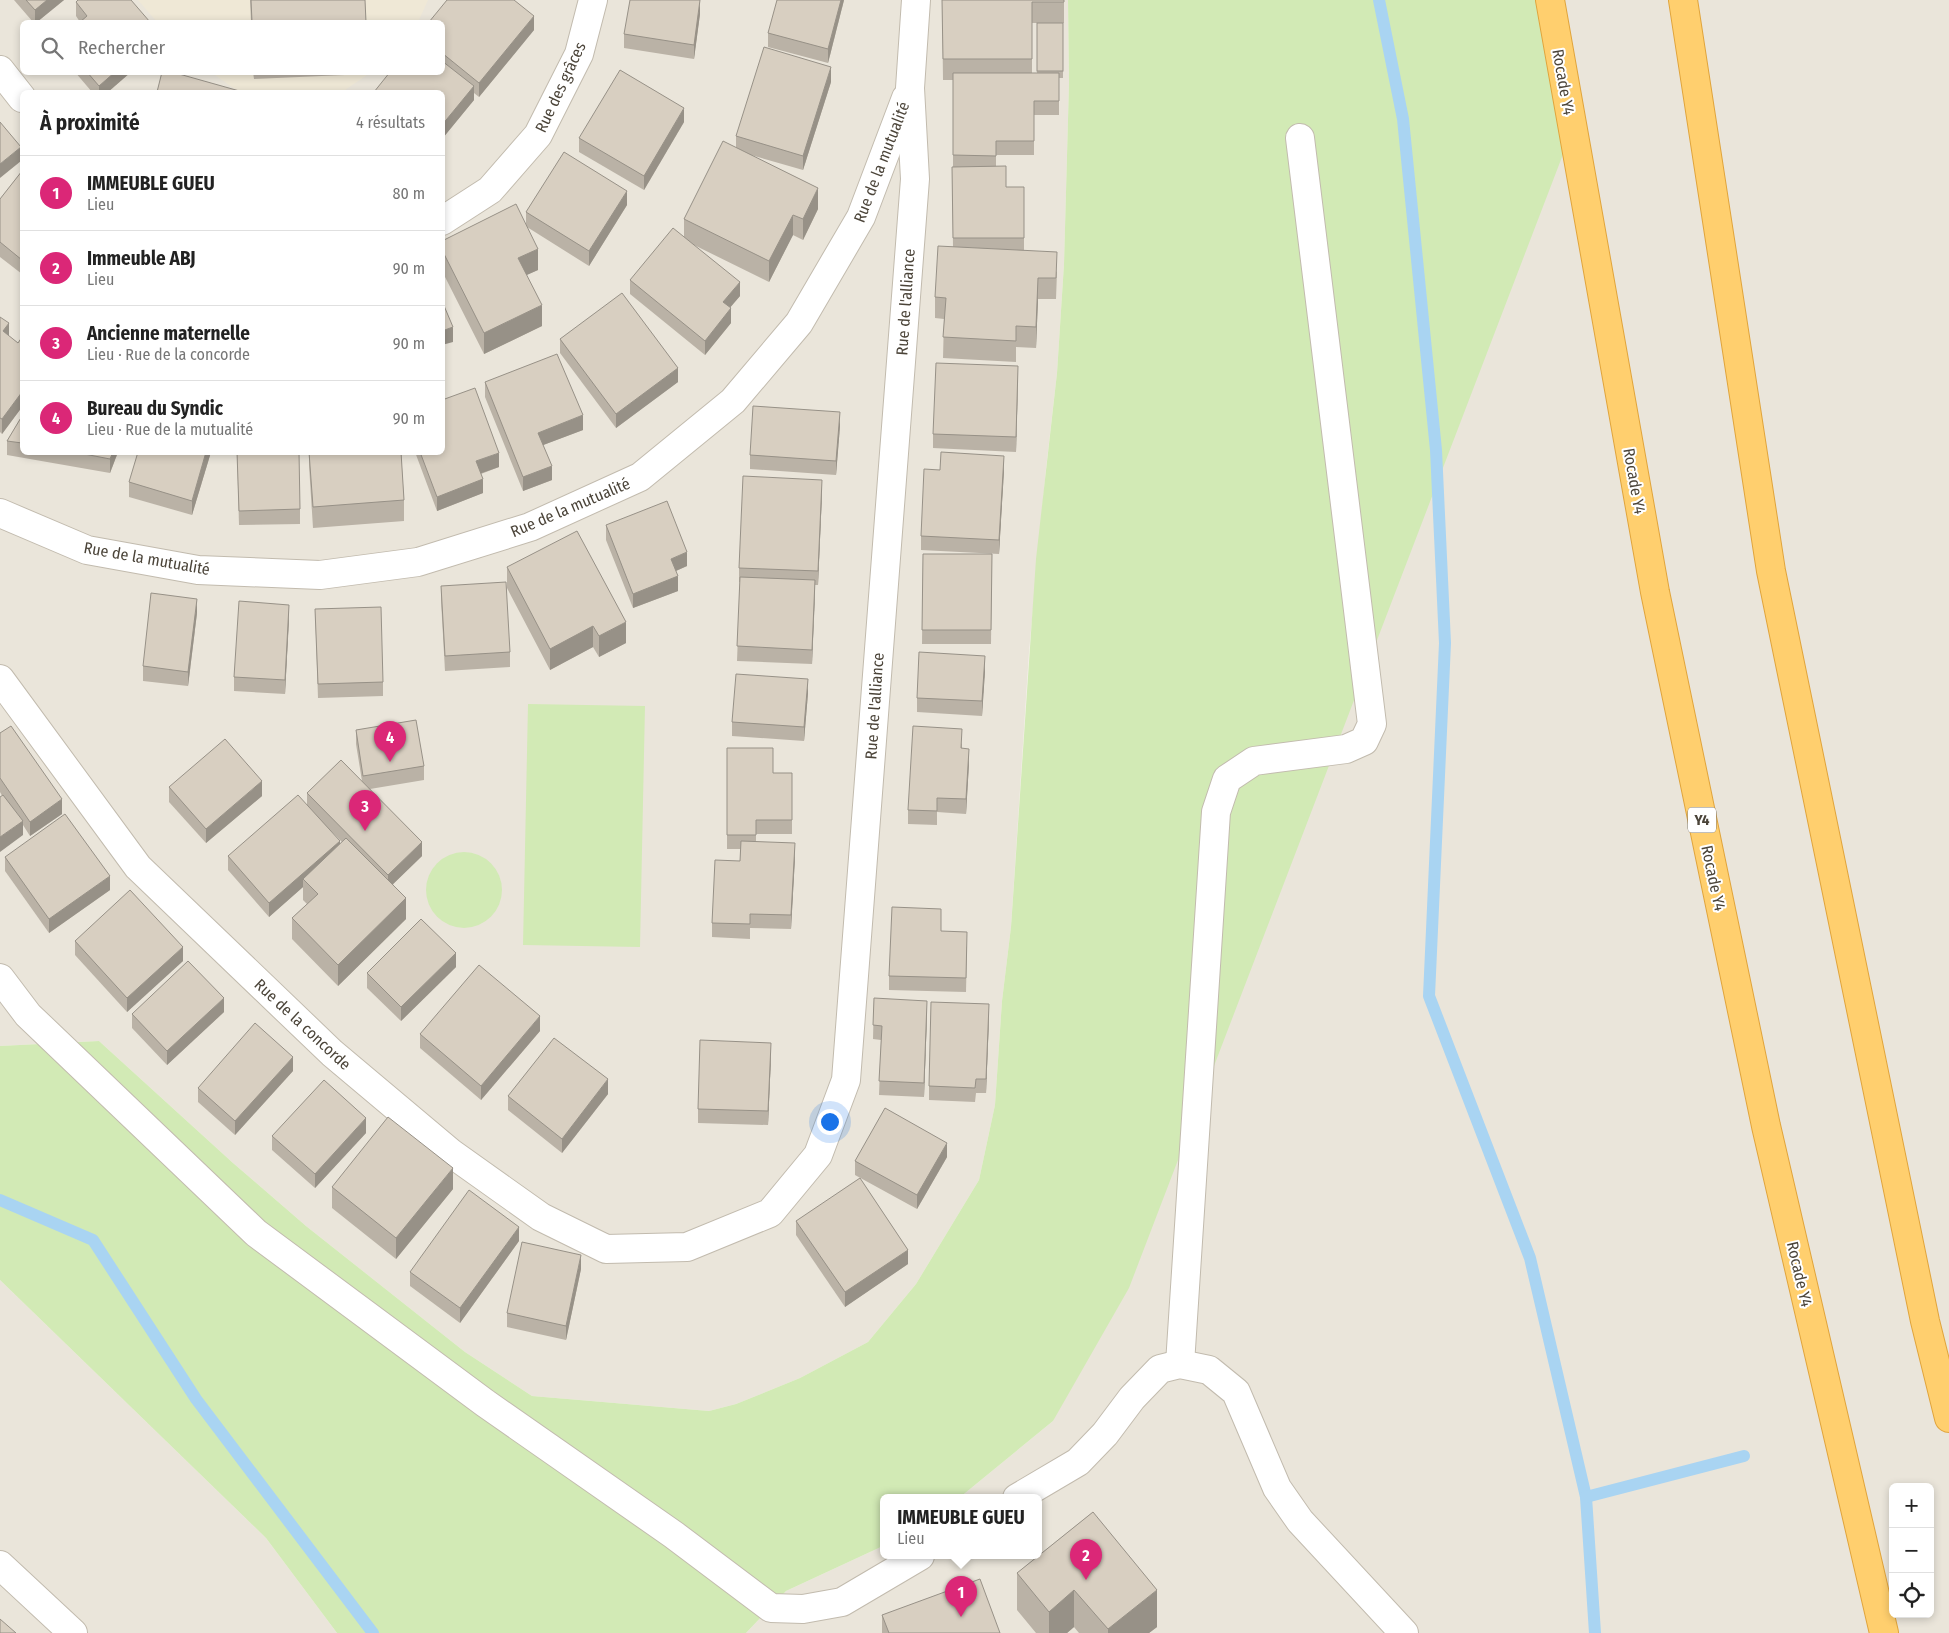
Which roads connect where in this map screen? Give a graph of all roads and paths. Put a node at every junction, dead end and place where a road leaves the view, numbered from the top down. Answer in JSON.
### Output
{"nodes":[{"id":1,"x":593,"y":0,"type":"edge"},
{"id":2,"x":916,"y":0,"type":"edge"},
{"id":3,"x":1550,"y":0,"type":"edge"},
{"id":4,"x":1683,"y":0,"type":"edge"},
{"id":5,"x":0,"y":70,"type":"edge"},
{"id":6,"x":910,"y":88,"type":"junction"},
{"id":7,"x":20,"y":95,"type":"edge"},
{"id":8,"x":1300,"y":138,"type":"dead end"},
{"id":9,"x":445,"y":219,"type":"edge"},
{"id":10,"x":0,"y":512,"type":"edge"},
{"id":11,"x":0,"y":680,"type":"edge"},
{"id":12,"x":0,"y":978,"type":"edge"},
{"id":13,"x":687,"y":1248,"type":"joint"},
{"id":14,"x":1180,"y":1364,"type":"junction"},
{"id":15,"x":1949,"y":1418,"type":"edge"},
{"id":16,"x":1025,"y":1494,"type":"edge"},
{"id":17,"x":915,"y":1559,"type":"edge"},
{"id":18,"x":0,"y":1566,"type":"edge"},
{"id":19,"x":73,"y":1633,"type":"edge"},
{"id":20,"x":1404,"y":1633,"type":"edge"},
{"id":21,"x":1884,"y":1633,"type":"edge"}],
"edges":[{"from":1,"to":9,"type":"street","name":"Rue des grâces"},
{"from":2,"to":6,"type":"street"},
{"from":3,"to":21,"type":"highway","name":"Rocade Y4","number":"Y4"},
{"from":4,"to":15,"type":"highway"},
{"from":5,"to":7,"type":"street"},
{"from":6,"to":10,"type":"street","name":"Rue de la mutualité"},
{"from":6,"to":13,"type":"street","name":"Rue de l'alliance"},
{"from":8,"to":14,"type":"street"},
{"from":11,"to":13,"type":"street","name":"Rue de la concorde"},
{"from":12,"to":17,"type":"street"},
{"from":14,"to":16,"type":"street"},
{"from":14,"to":20,"type":"street"},
{"from":18,"to":19,"type":"street"}]}
